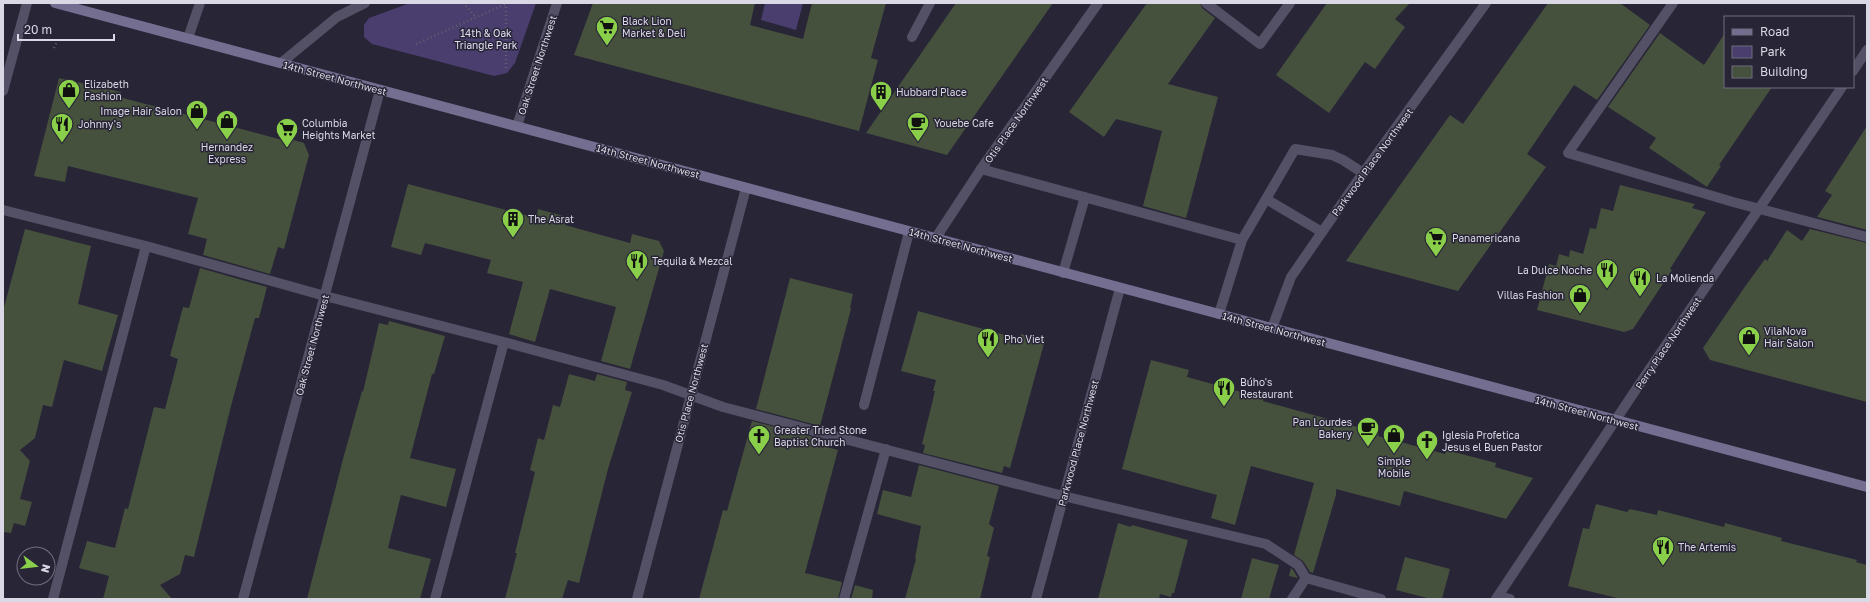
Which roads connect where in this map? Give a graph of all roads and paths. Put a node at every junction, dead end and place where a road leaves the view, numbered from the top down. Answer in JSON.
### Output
{"nodes":[{"id":1,"x":27,"y":3,"type":"edge"},
{"id":2,"x":55,"y":3,"type":"edge"},
{"id":3,"x":200,"y":3,"type":"edge"},
{"id":4,"x":365,"y":3,"type":"edge"},
{"id":5,"x":463,"y":3,"type":"edge"},
{"id":6,"x":506,"y":3,"type":"edge"},
{"id":7,"x":557,"y":3,"type":"edge"},
{"id":8,"x":930,"y":3,"type":"edge"},
{"id":9,"x":1098,"y":3,"type":"edge"},
{"id":10,"x":1206,"y":3,"type":"edge"},
{"id":11,"x":1290,"y":3,"type":"edge"},
{"id":12,"x":1486,"y":3,"type":"edge"},
{"id":13,"x":1673,"y":3,"type":"edge"},
{"id":14,"x":476,"y":17,"type":"junction"},
{"id":15,"x":912,"y":37,"type":"dead end"},
{"id":16,"x":188,"y":38,"type":"junction"},
{"id":17,"x":57,"y":42,"type":"dead end"},
{"id":18,"x":416,"y":44,"type":"dead end"},
{"id":19,"x":54,"y":48,"type":"dead end"},
{"id":20,"x":1867,"y":50,"type":"edge"},
{"id":21,"x":281,"y":63,"type":"junction"},
{"id":22,"x":506,"y":68,"type":"dead end"},
{"id":23,"x":1854,"y":69,"type":"edge"},
{"id":24,"x":1841,"y":88,"type":"edge"},
{"id":25,"x":380,"y":90,"type":"junction"},
{"id":26,"x":3,"y":91,"type":"edge"},
{"id":27,"x":517,"y":126,"type":"junction"},
{"id":28,"x":982,"y":169,"type":"junction"},
{"id":29,"x":1363,"y":173,"type":"junction"},
{"id":30,"x":746,"y":188,"type":"junction"},
{"id":31,"x":1084,"y":197,"type":"junction"},
{"id":32,"x":1266,"y":199,"type":"junction"},
{"id":33,"x":1760,"y":209,"type":"junction"},
{"id":34,"x":3,"y":210,"type":"edge"},
{"id":35,"x":909,"y":232,"type":"junction"},
{"id":36,"x":1322,"y":232,"type":"junction"},
{"id":37,"x":1867,"y":237,"type":"edge"},
{"id":38,"x":935,"y":239,"type":"junction"},
{"id":39,"x":1242,"y":240,"type":"junction"},
{"id":40,"x":146,"y":246,"type":"junction"},
{"id":41,"x":1063,"y":273,"type":"junction"},
{"id":42,"x":1120,"y":288,"type":"junction"},
{"id":43,"x":326,"y":296,"type":"junction"},
{"id":44,"x":1219,"y":314,"type":"junction"},
{"id":45,"x":1272,"y":328,"type":"junction"},
{"id":46,"x":504,"y":342,"type":"junction"},
{"id":47,"x":690,"y":395,"type":"junction"},
{"id":48,"x":864,"y":405,"type":"dead end"},
{"id":49,"x":1616,"y":421,"type":"junction"},
{"id":50,"x":886,"y":449,"type":"junction"},
{"id":51,"x":1867,"y":487,"type":"edge"},
{"id":52,"x":1063,"y":496,"type":"junction"},
{"id":53,"x":1306,"y":578,"type":"junction"},
{"id":54,"x":1497,"y":597,"type":"edge"},
{"id":55,"x":53,"y":599,"type":"edge"},
{"id":56,"x":243,"y":599,"type":"edge"},
{"id":57,"x":435,"y":599,"type":"edge"},
{"id":58,"x":637,"y":599,"type":"edge"},
{"id":59,"x":844,"y":599,"type":"edge"},
{"id":60,"x":1036,"y":599,"type":"edge"},
{"id":61,"x":1292,"y":599,"type":"edge"},
{"id":62,"x":1381,"y":599,"type":"edge"},
{"id":63,"x":1510,"y":599,"type":"edge"}],
"edges":[{"from":1,"to":26,"type":"street"},
{"from":2,"to":16,"type":"main road","name":"14th Street Northwest"},
{"from":3,"to":16,"type":"street"},
{"from":4,"to":21,"type":"street"},
{"from":5,"to":14,"type":"path"},
{"from":6,"to":14,"type":"path"},
{"from":6,"to":22,"type":"path"},
{"from":7,"to":27,"type":"street","name":"Oak Street Northwest"},
{"from":8,"to":15,"type":"street"},
{"from":9,"to":28,"type":"street","name":"Otis Place Northwest"},
{"from":10,"to":11,"type":"street"},
{"from":12,"to":29,"type":"street","name":"Parkwood Place Northwest"},
{"from":13,"to":33,"type":"street"},
{"from":14,"to":18,"type":"path"},
{"from":16,"to":21,"type":"main road","name":"14th Street Northwest"},
{"from":17,"to":19,"type":"path"},
{"from":20,"to":23,"type":"street"},
{"from":21,"to":25,"type":"main road","name":"14th Street Northwest"},
{"from":24,"to":33,"type":"street","name":"Perry Place Northwest"},
{"from":25,"to":27,"type":"main road","name":"14th Street Northwest"},
{"from":25,"to":43,"type":"street","name":"Oak Street Northwest"},
{"from":27,"to":30,"type":"main road","name":"14th Street Northwest"},
{"from":28,"to":31,"type":"street"},
{"from":28,"to":38,"type":"street","name":"Otis Place Northwest"},
{"from":29,"to":32,"type":"street"},
{"from":29,"to":36,"type":"street","name":"Parkwood Place Northwest"},
{"from":30,"to":35,"type":"main road","name":"14th Street Northwest"},
{"from":30,"to":47,"type":"street","name":"Otis Place Northwest"},
{"from":31,"to":39,"type":"street"},
{"from":31,"to":41,"type":"street"},
{"from":32,"to":36,"type":"street"},
{"from":32,"to":39,"type":"street"},
{"from":33,"to":37,"type":"street"},
{"from":33,"to":49,"type":"street","name":"Perry Place Northwest"},
{"from":34,"to":40,"type":"street"},
{"from":35,"to":38,"type":"main road","name":"14th Street Northwest"},
{"from":35,"to":48,"type":"street"},
{"from":36,"to":45,"type":"street","name":"Parkwood Place Northwest"},
{"from":38,"to":41,"type":"main road","name":"14th Street Northwest"},
{"from":39,"to":44,"type":"street"},
{"from":40,"to":43,"type":"street"},
{"from":40,"to":55,"type":"street"},
{"from":41,"to":42,"type":"main road","name":"14th Street Northwest"},
{"from":42,"to":44,"type":"main road","name":"14th Street Northwest"},
{"from":42,"to":52,"type":"street","name":"Parkwood Place Northwest"},
{"from":43,"to":46,"type":"street"},
{"from":43,"to":56,"type":"street","name":"Oak Street Northwest"},
{"from":44,"to":45,"type":"main road","name":"14th Street Northwest"},
{"from":45,"to":49,"type":"main road","name":"14th Street Northwest"},
{"from":46,"to":47,"type":"street"},
{"from":46,"to":57,"type":"street"},
{"from":47,"to":50,"type":"street"},
{"from":47,"to":58,"type":"street","name":"Otis Place Northwest"},
{"from":49,"to":51,"type":"main road","name":"14th Street Northwest"},
{"from":49,"to":54,"type":"street","name":"Perry Place Northwest"},
{"from":50,"to":52,"type":"street"},
{"from":50,"to":59,"type":"street"},
{"from":52,"to":53,"type":"street"},
{"from":52,"to":60,"type":"street","name":"Parkwood Place Northwest"},
{"from":53,"to":61,"type":"street"},
{"from":53,"to":62,"type":"street"},
{"from":54,"to":63,"type":"street"}]}
